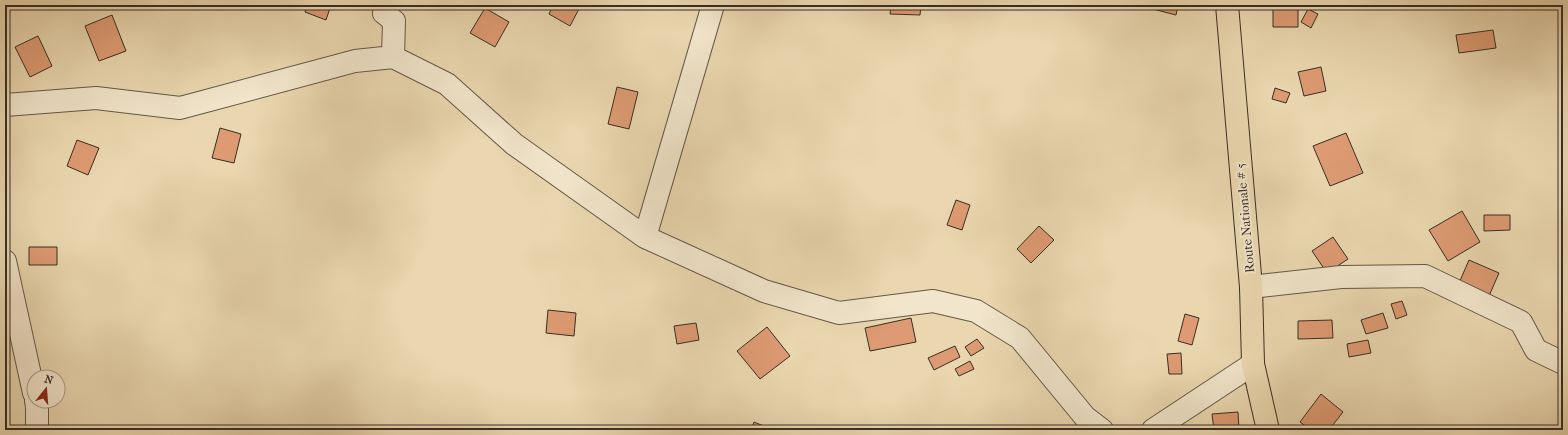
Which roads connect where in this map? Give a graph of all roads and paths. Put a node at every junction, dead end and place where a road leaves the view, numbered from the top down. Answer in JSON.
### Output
{"nodes":[{"id":1,"x":386,"y":5,"type":"edge"},
{"id":2,"x":713,"y":5,"type":"edge"},
{"id":3,"x":1227,"y":5,"type":"edge"},
{"id":4,"x":393,"y":57,"type":"junction"},
{"id":5,"x":5,"y":105,"type":"edge"},
{"id":6,"x":645,"y":237,"type":"junction"},
{"id":7,"x":5,"y":261,"type":"edge"},
{"id":8,"x":1251,"y":287,"type":"junction"},
{"id":9,"x":1563,"y":363,"type":"edge"},
{"id":10,"x":1253,"y":364,"type":"junction"},
{"id":11,"x":29,"y":369,"type":"edge"},
{"id":12,"x":37,"y":409,"type":"edge"},
{"id":13,"x":37,"y":430,"type":"edge"},
{"id":14,"x":1102,"y":430,"type":"edge"},
{"id":15,"x":1153,"y":430,"type":"edge"},
{"id":16,"x":1268,"y":430,"type":"edge"}],
"edges":[{"from":1,"to":4,"type":"street"},
{"from":2,"to":6,"type":"street"},
{"from":3,"to":8,"type":"main road","name":"Route Nationale # 5"},
{"from":4,"to":5,"type":"street"},
{"from":4,"to":6,"type":"street"},
{"from":6,"to":14,"type":"street"},
{"from":7,"to":11,"type":"street"},
{"from":8,"to":9,"type":"street"},
{"from":8,"to":10,"type":"main road","name":"Route Nationale # 5"},
{"from":10,"to":15,"type":"street"},
{"from":10,"to":16,"type":"main road","name":"Route Nationale # 5"},
{"from":12,"to":13,"type":"street"}]}
